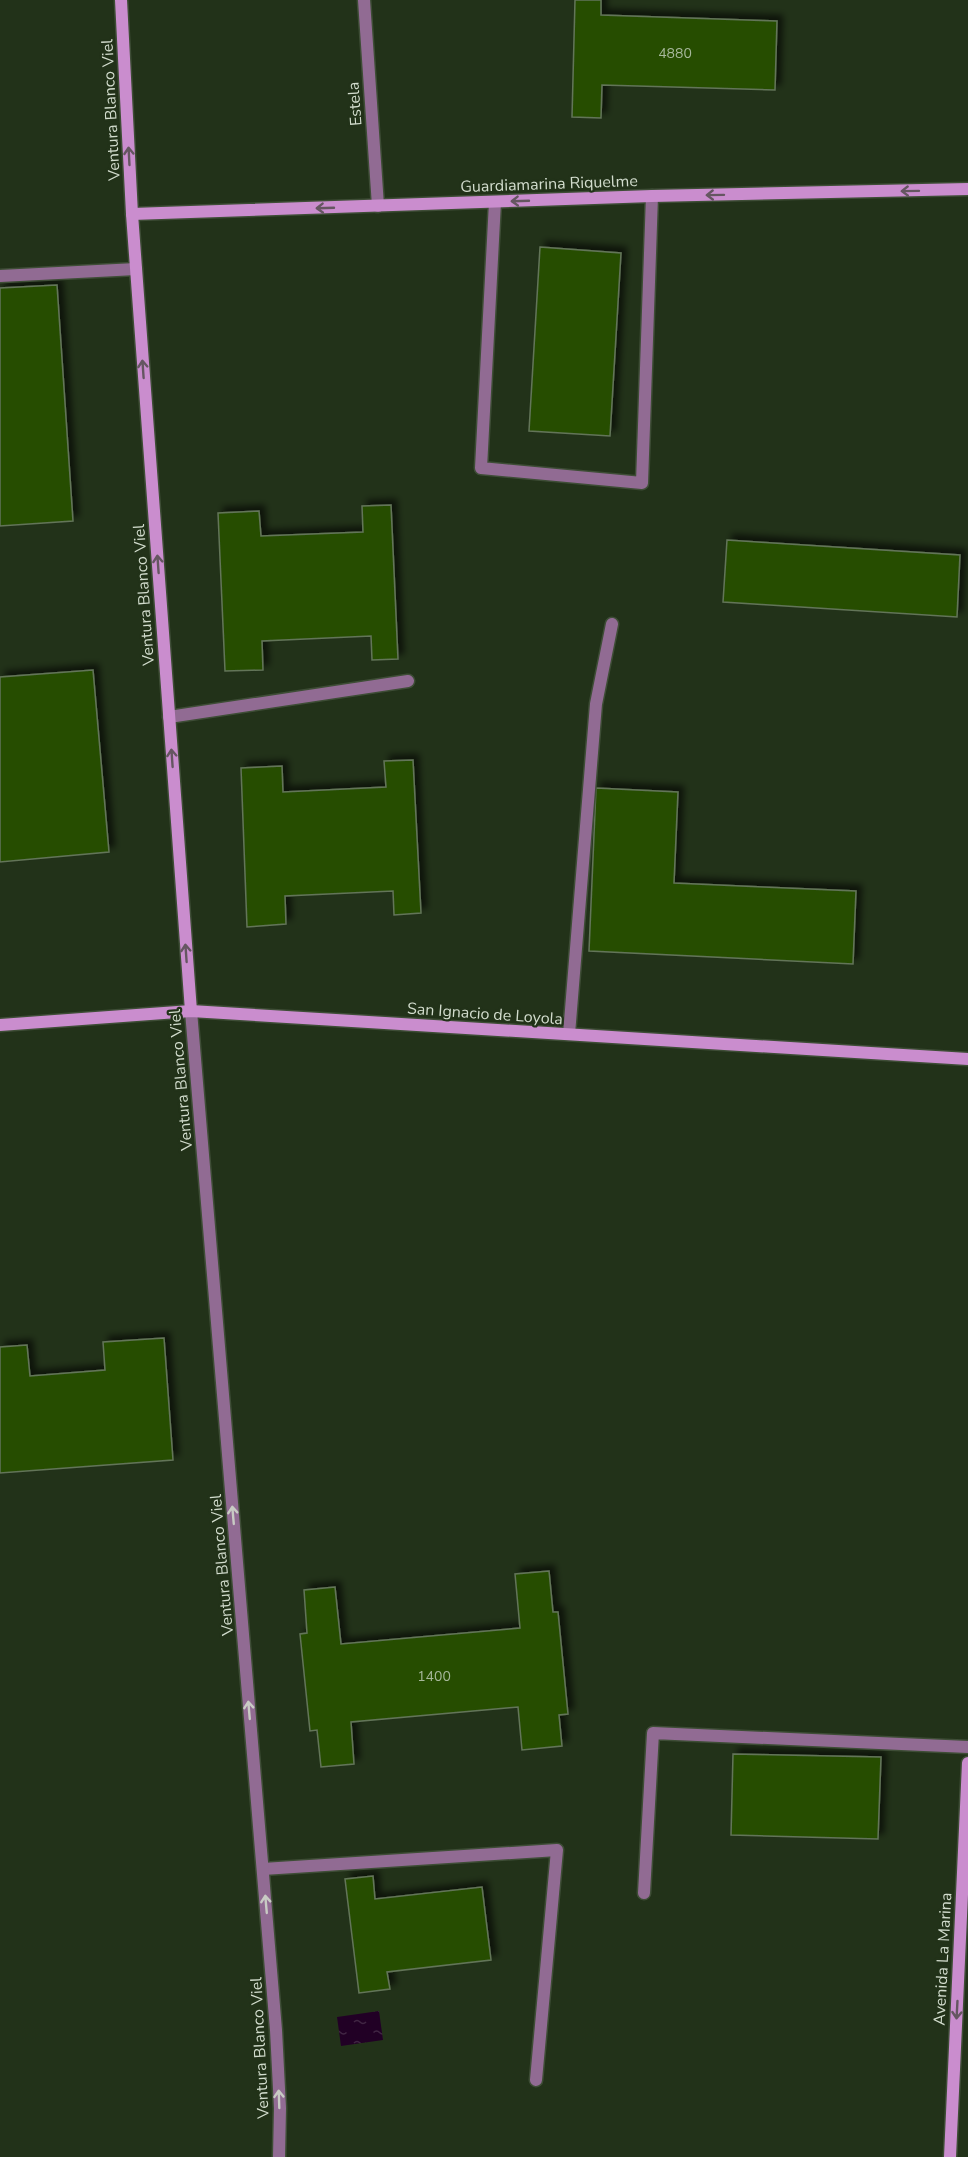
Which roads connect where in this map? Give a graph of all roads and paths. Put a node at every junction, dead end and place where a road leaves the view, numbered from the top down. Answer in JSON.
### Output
{"nodes":[{"id":1,"x":121,"y":0,"type":"edge"},
{"id":2,"x":364,"y":0,"type":"edge"},
{"id":3,"x":968,"y":189,"type":"edge"},
{"id":4,"x":652,"y":196,"type":"junction"},
{"id":5,"x":495,"y":202,"type":"junction"},
{"id":6,"x":378,"y":206,"type":"junction"},
{"id":7,"x":132,"y":214,"type":"junction"},
{"id":8,"x":136,"y":269,"type":"junction"},
{"id":9,"x":0,"y":276,"type":"edge"},
{"id":10,"x":612,"y":624,"type":"dead end"},
{"id":11,"x":408,"y":681,"type":"dead end"},
{"id":12,"x":169,"y":717,"type":"junction"},
{"id":13,"x":191,"y":1011,"type":"junction"},
{"id":14,"x":0,"y":1025,"type":"edge"},
{"id":15,"x":569,"y":1034,"type":"junction"},
{"id":16,"x":968,"y":1059,"type":"edge"},
{"id":17,"x":968,"y":1747,"type":"edge"},
{"id":18,"x":968,"y":1763,"type":"edge"},
{"id":19,"x":967,"y":1828,"type":"edge"},
{"id":20,"x":263,"y":1869,"type":"junction"},
{"id":21,"x":644,"y":1893,"type":"dead end"},
{"id":22,"x":536,"y":2080,"type":"dead end"},
{"id":23,"x":279,"y":2157,"type":"edge"},
{"id":24,"x":950,"y":2157,"type":"edge"}],
"edges":[{"from":7,"to":1,"type":"street","name":"Ventura Blanco Viel","one_way":true},
{"from":2,"to":6,"type":"street","name":"Estela"},
{"from":3,"to":4,"type":"street","name":"Guardiamarina Riquelme","one_way":true},
{"from":4,"to":5,"type":"street","name":"Guardiamarina Riquelme","one_way":true},
{"from":4,"to":5,"type":"street"},
{"from":5,"to":6,"type":"street","name":"Guardiamarina Riquelme"},
{"from":6,"to":7,"type":"street","name":"Guardiamarina Riquelme","one_way":true},
{"from":7,"to":8,"type":"street","name":"Ventura Blanco Viel"},
{"from":8,"to":9,"type":"street"},
{"from":12,"to":8,"type":"street","name":"Ventura Blanco Viel","one_way":true},
{"from":10,"to":15,"type":"street"},
{"from":11,"to":12,"type":"street"},
{"from":13,"to":12,"type":"street","name":"Ventura Blanco Viel","one_way":true},
{"from":13,"to":14,"type":"street","name":"San Ignacio de Loyola"},
{"from":13,"to":15,"type":"street","name":"San Ignacio de Loyola"},
{"from":20,"to":13,"type":"street","name":"Ventura Blanco Viel","one_way":true},
{"from":15,"to":16,"type":"street","name":"San Ignacio de Loyola"},
{"from":17,"to":21,"type":"street"},
{"from":18,"to":19,"type":"street","name":"Avenida La Marina"},
{"from":19,"to":24,"type":"street","name":"Avenida La Marina","one_way":true},
{"from":20,"to":22,"type":"street"},
{"from":23,"to":20,"type":"street","name":"Ventura Blanco Viel","one_way":true}]}
